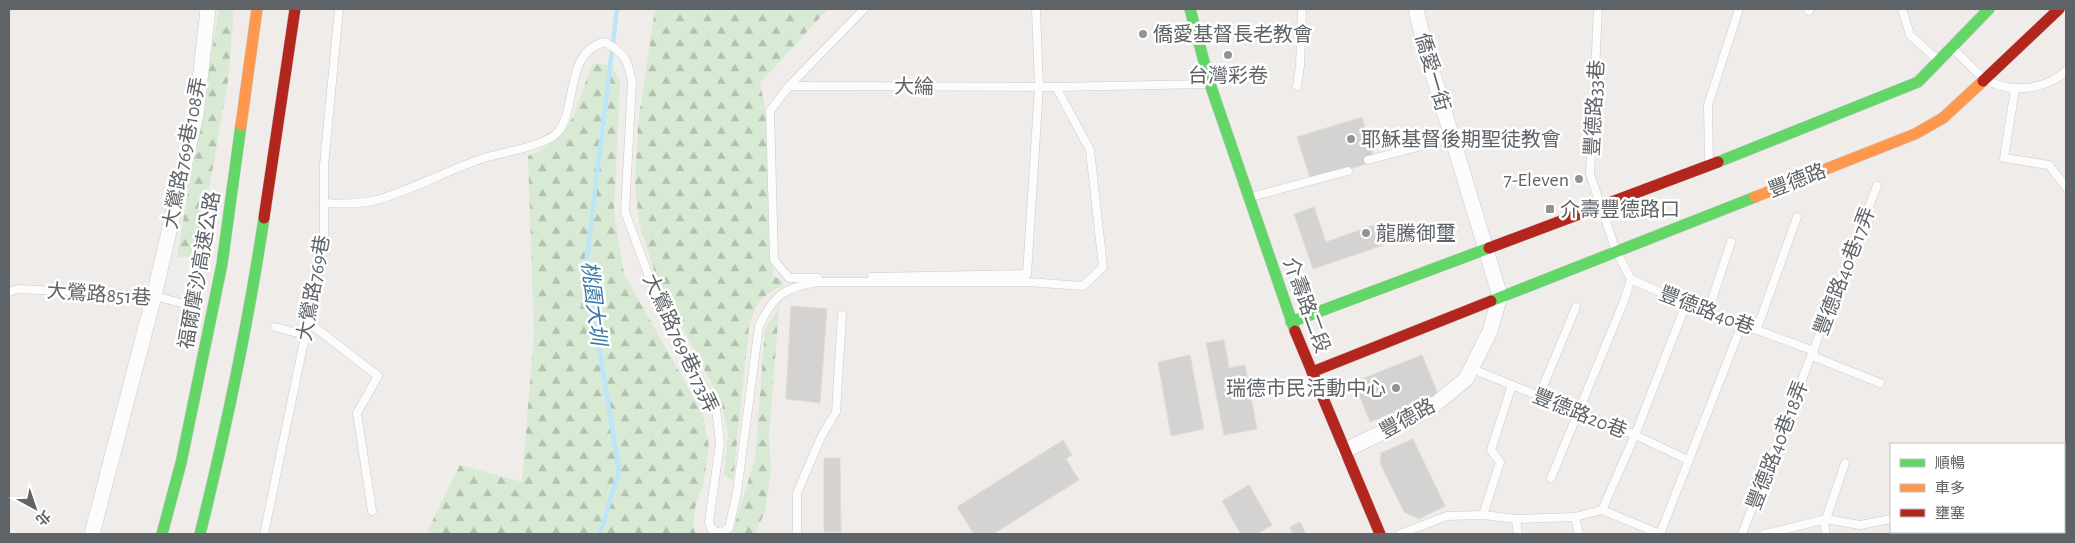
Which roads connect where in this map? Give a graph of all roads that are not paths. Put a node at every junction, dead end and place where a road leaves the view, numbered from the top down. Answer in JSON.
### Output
{"nodes":[{"id":1,"x":208,"y":9,"type":"edge"},
{"id":2,"x":257,"y":9,"type":"edge"},
{"id":3,"x":295,"y":9,"type":"edge"},
{"id":4,"x":338,"y":9,"type":"edge"},
{"id":5,"x":864,"y":9,"type":"edge"},
{"id":6,"x":1036,"y":9,"type":"edge"},
{"id":7,"x":1190,"y":9,"type":"edge"},
{"id":8,"x":1302,"y":9,"type":"edge"},
{"id":9,"x":1416,"y":9,"type":"edge"},
{"id":10,"x":1598,"y":9,"type":"edge"},
{"id":11,"x":1739,"y":9,"type":"edge"},
{"id":12,"x":1902,"y":9,"type":"edge"},
{"id":13,"x":1988,"y":9,"type":"edge"},
{"id":14,"x":2059,"y":9,"type":"edge"},
{"id":15,"x":1952,"y":47,"type":"junction"},
{"id":16,"x":1939,"y":61,"type":"junction"},
{"id":17,"x":2066,"y":71,"type":"edge"},
{"id":18,"x":1985,"y":79,"type":"junction"},
{"id":19,"x":1210,"y":84,"type":"junction"},
{"id":20,"x":789,"y":86,"type":"junction"},
{"id":21,"x":1297,"y":86,"type":"dead end"},
{"id":22,"x":1039,"y":87,"type":"junction"},
{"id":23,"x":1056,"y":87,"type":"junction"},
{"id":24,"x":2015,"y":89,"type":"junction"},
{"id":25,"x":1452,"y":138,"type":"junction"},
{"id":26,"x":1368,"y":160,"type":"dead end"},
{"id":27,"x":1710,"y":165,"type":"junction"},
{"id":28,"x":1348,"y":171,"type":"dead end"},
{"id":29,"x":1877,"y":186,"type":"dead end"},
{"id":30,"x":2066,"y":187,"type":"edge"},
{"id":31,"x":1249,"y":198,"type":"junction"},
{"id":32,"x":324,"y":203,"type":"junction"},
{"id":33,"x":1600,"y":206,"type":"junction"},
{"id":34,"x":1797,"y":217,"type":"dead end"},
{"id":35,"x":1731,"y":242,"type":"dead end"},
{"id":36,"x":1485,"y":250,"type":"junction"},
{"id":37,"x":1616,"y":251,"type":"junction"},
{"id":38,"x":1631,"y":279,"type":"junction"},
{"id":39,"x":9,"y":292,"type":"edge"},
{"id":40,"x":154,"y":296,"type":"junction"},
{"id":41,"x":1500,"y":296,"type":"junction"},
{"id":42,"x":1686,"y":304,"type":"junction"},
{"id":43,"x":189,"y":305,"type":"dead end"},
{"id":44,"x":1576,"y":307,"type":"dead end"},
{"id":45,"x":1708,"y":312,"type":"junction"},
{"id":46,"x":842,"y":315,"type":"dead end"},
{"id":47,"x":308,"y":322,"type":"junction"},
{"id":48,"x":1291,"y":322,"type":"junction"},
{"id":49,"x":1742,"y":324,"type":"junction"},
{"id":50,"x":275,"y":327,"type":"dead end"},
{"id":51,"x":1757,"y":329,"type":"junction"},
{"id":52,"x":306,"y":335,"type":"junction"},
{"id":53,"x":1813,"y":353,"type":"junction"},
{"id":54,"x":1470,"y":368,"type":"junction"},
{"id":55,"x":1312,"y":372,"type":"junction"},
{"id":56,"x":1880,"y":382,"type":"dead end"},
{"id":57,"x":1512,"y":385,"type":"junction"},
{"id":58,"x":1540,"y":396,"type":"junction"},
{"id":59,"x":1580,"y":412,"type":"junction"},
{"id":60,"x":1635,"y":435,"type":"junction"},
{"id":61,"x":1344,"y":451,"type":"junction"},
{"id":62,"x":1688,"y":460,"type":"junction"},
{"id":63,"x":1846,"y":463,"type":"dead end"},
{"id":64,"x":1551,"y":478,"type":"dead end"},
{"id":65,"x":372,"y":510,"type":"dead end"},
{"id":66,"x":1602,"y":510,"type":"junction"},
{"id":67,"x":1483,"y":515,"type":"junction"},
{"id":68,"x":1575,"y":517,"type":"junction"},
{"id":69,"x":1516,"y":519,"type":"junction"},
{"id":70,"x":1890,"y":519,"type":"edge"},
{"id":71,"x":1825,"y":520,"type":"junction"},
{"id":72,"x":1647,"y":531,"type":"edge"},
{"id":73,"x":92,"y":534,"type":"edge"},
{"id":74,"x":162,"y":534,"type":"edge"},
{"id":75,"x":200,"y":534,"type":"edge"},
{"id":76,"x":264,"y":534,"type":"edge"},
{"id":77,"x":797,"y":534,"type":"edge"},
{"id":78,"x":1380,"y":534,"type":"edge"},
{"id":79,"x":1400,"y":534,"type":"edge"},
{"id":80,"x":1518,"y":534,"type":"edge"},
{"id":81,"x":1579,"y":534,"type":"edge"},
{"id":82,"x":1660,"y":534,"type":"edge"},
{"id":83,"x":1742,"y":534,"type":"edge"},
{"id":84,"x":1765,"y":534,"type":"edge"},
{"id":85,"x":1826,"y":534,"type":"edge"}],
"edges":[{"from":1,"to":40,"type":"street","name":"大鶯路769巷108弄"},
{"from":2,"to":74,"type":"main road","name":"福爾摩沙高速公路"},
{"from":3,"to":75,"type":"main road"},
{"from":4,"to":32,"type":"lane","name":"大鶯路769巷"},
{"from":5,"to":20,"type":"lane"},
{"from":6,"to":22,"type":"lane"},
{"from":7,"to":19,"type":"main road","name":"介壽路二段"},
{"from":8,"to":21,"type":"lane"},
{"from":9,"to":25,"type":"street","name":"僑愛一街"},
{"from":10,"to":33,"type":"lane","name":"豐德路33巷"},
{"from":11,"to":27,"type":"lane"},
{"from":12,"to":16,"type":"lane"},
{"from":13,"to":15,"type":"main road"},
{"from":14,"to":18,"type":"main road","name":"豐德路"},
{"from":15,"to":16,"type":"main road"},
{"from":15,"to":18,"type":"lane"},
{"from":16,"to":27,"type":"main road"},
{"from":17,"to":24,"type":"lane"},
{"from":18,"to":24,"type":"lane"},
{"from":18,"to":37,"type":"main road","name":"豐德路"},
{"from":19,"to":23,"type":"lane","name":"大綸"},
{"from":19,"to":31,"type":"main road","name":"介壽路二段"},
{"from":20,"to":22,"type":"lane","name":"大綸"},
{"from":20,"to":22,"type":"lane"},
{"from":22,"to":23,"type":"lane","name":"大綸"},
{"from":23,"to":32,"type":"lane","name":"大鶯路769巷173弄"},
{"from":24,"to":30,"type":"lane"},
{"from":25,"to":26,"type":"lane"},
{"from":25,"to":36,"type":"street","name":"僑愛一街"},
{"from":27,"to":33,"type":"main road"},
{"from":28,"to":31,"type":"lane"},
{"from":29,"to":53,"type":"lane","name":"豐德路40巷17弄"},
{"from":31,"to":48,"type":"main road","name":"介壽路二段"},
{"from":32,"to":47,"type":"lane","name":"大鶯路769巷"},
{"from":33,"to":36,"type":"main road"},
{"from":33,"to":37,"type":"lane","name":"豐德路33巷"},
{"from":34,"to":51,"type":"lane"},
{"from":35,"to":45,"type":"lane"},
{"from":36,"to":41,"type":"street"},
{"from":36,"to":48,"type":"main road"},
{"from":37,"to":38,"type":"lane"},
{"from":37,"to":41,"type":"main road","name":"豐德路"},
{"from":38,"to":42,"type":"lane","name":"豐德路40巷"},
{"from":38,"to":59,"type":"lane"},
{"from":39,"to":40,"type":"lane","name":"大鶯路851巷"},
{"from":40,"to":43,"type":"lane","name":"大鶯路851巷"},
{"from":40,"to":73,"type":"street","name":"大鶯路769巷108弄"},
{"from":41,"to":54,"type":"street","name":"豐德路"},
{"from":41,"to":55,"type":"main road","name":"豐德路"},
{"from":42,"to":45,"type":"lane","name":"豐德路40巷"},
{"from":42,"to":60,"type":"lane"},
{"from":44,"to":58,"type":"lane"},
{"from":45,"to":49,"type":"lane","name":"豐德路40巷"},
{"from":46,"to":77,"type":"lane"},
{"from":47,"to":52,"type":"lane","name":"大鶯路769巷"},
{"from":47,"to":65,"type":"lane"},
{"from":48,"to":55,"type":"main road","name":"介壽路二段"},
{"from":49,"to":51,"type":"lane","name":"豐德路40巷"},
{"from":49,"to":62,"type":"lane"},
{"from":50,"to":52,"type":"lane"},
{"from":51,"to":53,"type":"lane","name":"豐德路40巷"},
{"from":52,"to":76,"type":"lane","name":"大鶯路769巷"},
{"from":53,"to":56,"type":"lane","name":"豐德路40巷"},
{"from":53,"to":83,"type":"lane","name":"豐德路40巷18弄"},
{"from":54,"to":57,"type":"lane","name":"豐德路20巷"},
{"from":54,"to":61,"type":"street","name":"豐德路"},
{"from":55,"to":61,"type":"main road","name":"介壽路二段"},
{"from":57,"to":58,"type":"lane","name":"豐德路20巷"},
{"from":57,"to":67,"type":"lane"},
{"from":58,"to":59,"type":"lane","name":"豐德路20巷"},
{"from":59,"to":60,"type":"lane","name":"豐德路20巷"},
{"from":59,"to":64,"type":"lane"},
{"from":60,"to":62,"type":"lane","name":"豐德路20巷"},
{"from":60,"to":66,"type":"lane"},
{"from":61,"to":78,"type":"main road","name":"介壽路二段"},
{"from":62,"to":82,"type":"lane"},
{"from":63,"to":71,"type":"lane"},
{"from":66,"to":68,"type":"lane"},
{"from":66,"to":72,"type":"lane"},
{"from":67,"to":69,"type":"lane"},
{"from":67,"to":79,"type":"lane"},
{"from":68,"to":69,"type":"lane"},
{"from":68,"to":81,"type":"lane"},
{"from":69,"to":80,"type":"lane"},
{"from":70,"to":71,"type":"lane"},
{"from":71,"to":84,"type":"lane"},
{"from":71,"to":85,"type":"lane"},
{"from":72,"to":82,"type":"lane"}]}
